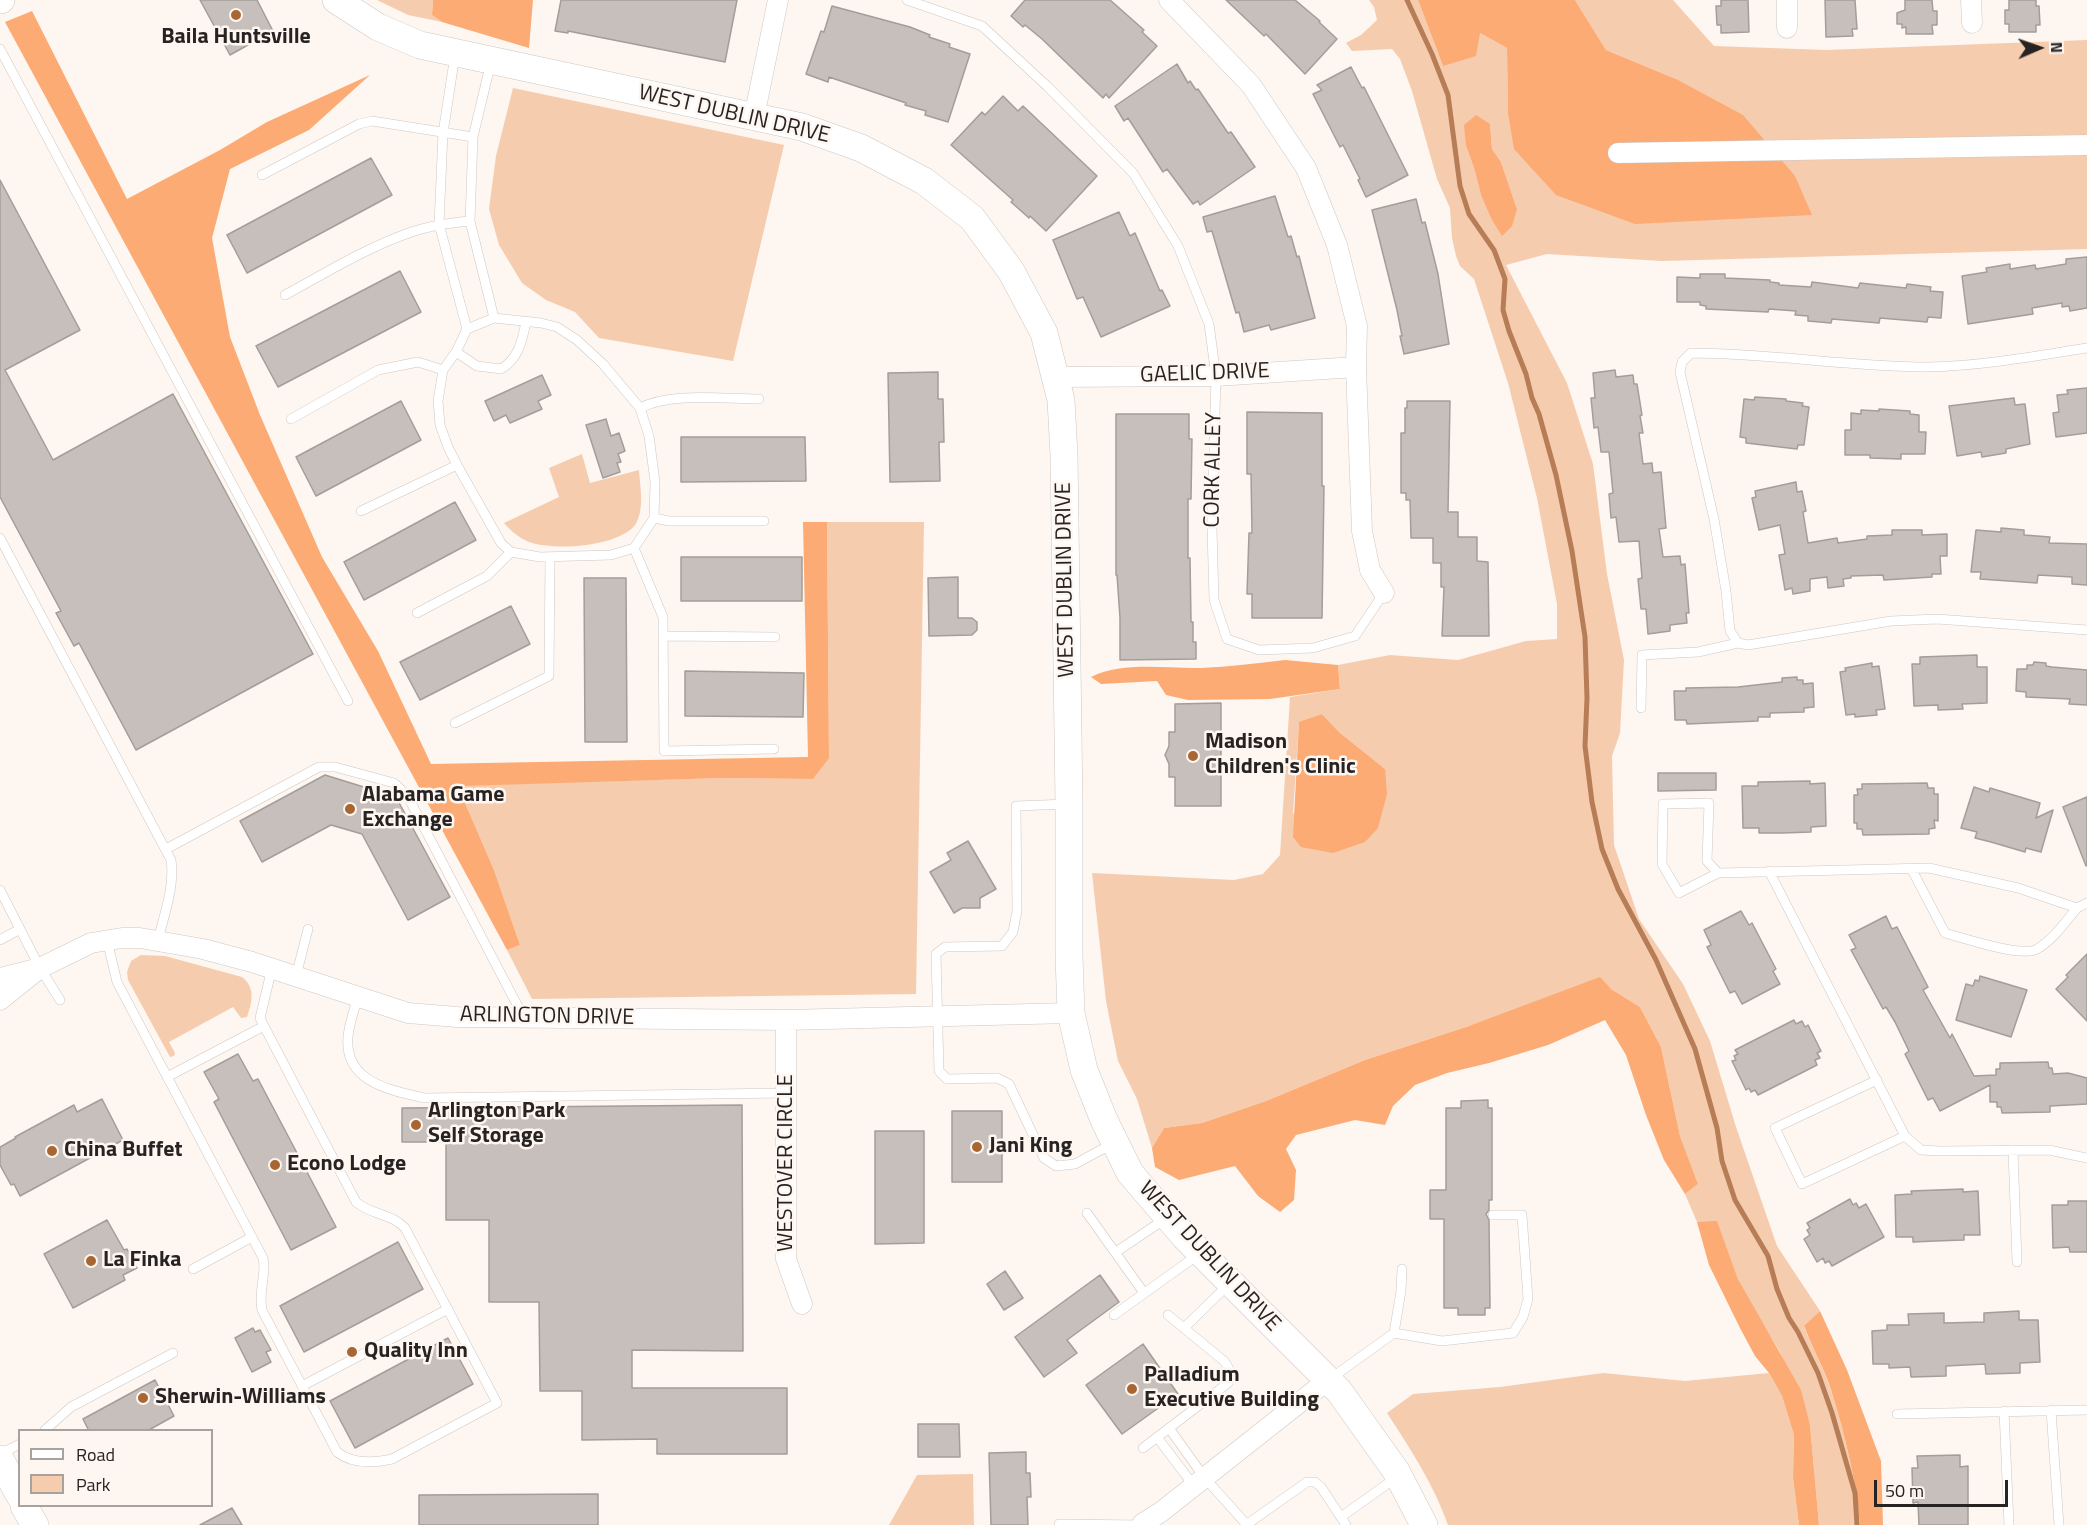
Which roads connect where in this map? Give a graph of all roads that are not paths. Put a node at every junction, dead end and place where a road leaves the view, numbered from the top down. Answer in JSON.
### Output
{"nodes":[{"id":1,"x":336,"y":0,"type":"edge"},
{"id":2,"x":778,"y":0,"type":"edge"},
{"id":3,"x":907,"y":0,"type":"edge"},
{"id":4,"x":1169,"y":0,"type":"edge"},
{"id":5,"x":1787,"y":0,"type":"edge"},
{"id":6,"x":1971,"y":0,"type":"edge"},
{"id":7,"x":1971,"y":23,"type":"dead end"},
{"id":8,"x":1787,"y":28,"type":"dead end"},
{"id":9,"x":0,"y":50,"type":"edge"},
{"id":10,"x":455,"y":52,"type":"junction"},
{"id":11,"x":491,"y":60,"type":"junction"},
{"id":12,"x":754,"y":117,"type":"junction"},
{"id":13,"x":443,"y":133,"type":"junction"},
{"id":14,"x":473,"y":137,"type":"junction"},
{"id":15,"x":2087,"y":144,"type":"edge"},
{"id":16,"x":1618,"y":153,"type":"dead end"},
{"id":17,"x":262,"y":175,"type":"dead end"},
{"id":18,"x":470,"y":221,"type":"junction"},
{"id":19,"x":439,"y":224,"type":"junction"},
{"id":20,"x":285,"y":295,"type":"dead end"},
{"id":21,"x":494,"y":318,"type":"junction"},
{"id":22,"x":526,"y":322,"type":"junction"},
{"id":23,"x":466,"y":329,"type":"junction"},
{"id":24,"x":2087,"y":348,"type":"edge"},
{"id":25,"x":456,"y":352,"type":"junction"},
{"id":26,"x":1356,"y":367,"type":"junction"},
{"id":27,"x":443,"y":370,"type":"junction"},
{"id":28,"x":1216,"y":376,"type":"junction"},
{"id":29,"x":1055,"y":377,"type":"junction"},
{"id":30,"x":759,"y":399,"type":"dead end"},
{"id":31,"x":640,"y":408,"type":"junction"},
{"id":32,"x":291,"y":418,"type":"dead end"},
{"id":33,"x":457,"y":465,"type":"junction"},
{"id":34,"x":361,"y":511,"type":"dead end"},
{"id":35,"x":654,"y":518,"type":"junction"},
{"id":36,"x":764,"y":521,"type":"dead end"},
{"id":37,"x":0,"y":538,"type":"edge"},
{"id":38,"x":634,"y":548,"type":"junction"},
{"id":39,"x":511,"y":552,"type":"junction"},
{"id":40,"x":550,"y":558,"type":"junction"},
{"id":41,"x":1384,"y":593,"type":"joint"},
{"id":42,"x":417,"y":613,"type":"dead end"},
{"id":43,"x":2087,"y":630,"type":"edge"},
{"id":44,"x":663,"y":636,"type":"junction"},
{"id":45,"x":775,"y":637,"type":"dead end"},
{"id":46,"x":1738,"y":643,"type":"junction"},
{"id":47,"x":348,"y":700,"type":"dead end"},
{"id":48,"x":1641,"y":708,"type":"dead end"},
{"id":49,"x":455,"y":723,"type":"dead end"},
{"id":50,"x":774,"y":749,"type":"dead end"},
{"id":51,"x":1069,"y":804,"type":"junction"},
{"id":52,"x":166,"y":849,"type":"junction"},
{"id":53,"x":1911,"y":868,"type":"junction"},
{"id":54,"x":1769,"y":872,"type":"junction"},
{"id":55,"x":1718,"y":873,"type":"junction"},
{"id":56,"x":0,"y":890,"type":"edge"},
{"id":57,"x":2087,"y":903,"type":"edge"},
{"id":58,"x":2077,"y":908,"type":"junction"},
{"id":59,"x":20,"y":929,"type":"junction"},
{"id":60,"x":308,"y":929,"type":"dead end"},
{"id":61,"x":0,"y":940,"type":"edge"},
{"id":62,"x":107,"y":940,"type":"junction"},
{"id":63,"x":158,"y":940,"type":"junction"},
{"id":64,"x":40,"y":968,"type":"junction"},
{"id":65,"x":272,"y":968,"type":"junction"},
{"id":66,"x":296,"y":976,"type":"junction"},
{"id":67,"x":0,"y":978,"type":"edge"},
{"id":68,"x":358,"y":995,"type":"junction"},
{"id":69,"x":0,"y":1000,"type":"edge"},
{"id":70,"x":60,"y":1000,"type":"dead end"},
{"id":71,"x":1071,"y":1013,"type":"junction"},
{"id":72,"x":937,"y":1017,"type":"junction"},
{"id":73,"x":524,"y":1018,"type":"junction"},
{"id":74,"x":786,"y":1020,"type":"junction"},
{"id":75,"x":264,"y":1026,"type":"junction"},
{"id":76,"x":167,"y":1077,"type":"junction"},
{"id":77,"x":1877,"y":1080,"type":"junction"},
{"id":78,"x":786,"y":1093,"type":"junction"},
{"id":79,"x":1905,"y":1136,"type":"junction"},
{"id":80,"x":1115,"y":1142,"type":"junction"},
{"id":81,"x":2013,"y":1150,"type":"junction"},
{"id":82,"x":2087,"y":1158,"type":"edge"},
{"id":83,"x":1087,"y":1213,"type":"dead end"},
{"id":84,"x":1493,"y":1215,"type":"dead end"},
{"id":85,"x":1167,"y":1218,"type":"junction"},
{"id":86,"x":252,"y":1237,"type":"junction"},
{"id":87,"x":1116,"y":1252,"type":"junction"},
{"id":88,"x":1201,"y":1253,"type":"junction"},
{"id":89,"x":2017,"y":1262,"type":"dead end"},
{"id":90,"x":193,"y":1269,"type":"dead end"},
{"id":91,"x":1402,"y":1269,"type":"dead end"},
{"id":92,"x":1231,"y":1282,"type":"junction"},
{"id":93,"x":1144,"y":1293,"type":"junction"},
{"id":94,"x":802,"y":1304,"type":"dead end"},
{"id":95,"x":448,"y":1309,"type":"junction"},
{"id":96,"x":1114,"y":1315,"type":"dead end"},
{"id":97,"x":1168,"y":1315,"type":"dead end"},
{"id":98,"x":1184,"y":1328,"type":"junction"},
{"id":99,"x":1394,"y":1333,"type":"junction"},
{"id":100,"x":173,"y":1353,"type":"dead end"},
{"id":101,"x":1328,"y":1380,"type":"junction"},
{"id":102,"x":302,"y":1386,"type":"junction"},
{"id":103,"x":2051,"y":1410,"type":"junction"},
{"id":104,"x":2087,"y":1410,"type":"edge"},
{"id":105,"x":2004,"y":1411,"type":"junction"},
{"id":106,"x":1897,"y":1414,"type":"dead end"},
{"id":107,"x":1169,"y":1428,"type":"junction"},
{"id":108,"x":47,"y":1429,"type":"edge"},
{"id":109,"x":1157,"y":1437,"type":"junction"},
{"id":110,"x":18,"y":1445,"type":"edge"},
{"id":111,"x":1143,"y":1448,"type":"dead end"},
{"id":112,"x":0,"y":1454,"type":"edge"},
{"id":113,"x":0,"y":1459,"type":"edge"},
{"id":114,"x":1398,"y":1476,"type":"junction"},
{"id":115,"x":1199,"y":1481,"type":"junction"},
{"id":116,"x":18,"y":1492,"type":"edge"},
{"id":117,"x":25,"y":1507,"type":"edge"},
{"id":118,"x":1161,"y":1519,"type":"edge"},
{"id":119,"x":1343,"y":1521,"type":"edge"},
{"id":120,"x":1059,"y":1524,"type":"edge"},
{"id":121,"x":34,"y":1525,"type":"edge"},
{"id":122,"x":1142,"y":1525,"type":"edge"},
{"id":123,"x":1247,"y":1525,"type":"edge"},
{"id":124,"x":1424,"y":1525,"type":"edge"},
{"id":125,"x":2009,"y":1525,"type":"edge"},
{"id":126,"x":2059,"y":1525,"type":"edge"}],
"edges":[{"from":1,"to":10,"type":"street","name":"WEST DUBLIN DRIVE"},
{"from":2,"to":12,"type":"street"},
{"from":3,"to":28,"type":"lane","name":"CORK ALLEY"},
{"from":4,"to":26,"type":"street"},
{"from":5,"to":8,"type":"street"},
{"from":6,"to":7,"type":"street"},
{"from":9,"to":47,"type":"lane"},
{"from":10,"to":11,"type":"street","name":"WEST DUBLIN DRIVE"},
{"from":10,"to":13,"type":"lane"},
{"from":11,"to":12,"type":"street","name":"WEST DUBLIN DRIVE"},
{"from":11,"to":14,"type":"lane"},
{"from":12,"to":29,"type":"street","name":"WEST DUBLIN DRIVE"},
{"from":13,"to":14,"type":"lane"},
{"from":13,"to":17,"type":"lane"},
{"from":13,"to":19,"type":"lane"},
{"from":14,"to":18,"type":"lane"},
{"from":15,"to":16,"type":"street"},
{"from":18,"to":19,"type":"lane"},
{"from":18,"to":21,"type":"lane"},
{"from":19,"to":20,"type":"lane"},
{"from":19,"to":23,"type":"lane"},
{"from":21,"to":22,"type":"lane"},
{"from":21,"to":23,"type":"lane"},
{"from":22,"to":25,"type":"lane"},
{"from":22,"to":31,"type":"lane"},
{"from":23,"to":25,"type":"lane"},
{"from":24,"to":46,"type":"lane"},
{"from":25,"to":27,"type":"lane"},
{"from":26,"to":28,"type":"street","name":"GAELIC DRIVE"},
{"from":26,"to":41,"type":"street"},
{"from":27,"to":32,"type":"lane"},
{"from":27,"to":33,"type":"lane"},
{"from":28,"to":29,"type":"street","name":"GAELIC DRIVE"},
{"from":28,"to":41,"type":"lane","name":"CORK ALLEY"},
{"from":29,"to":51,"type":"street","name":"WEST DUBLIN DRIVE"},
{"from":30,"to":31,"type":"lane"},
{"from":31,"to":35,"type":"lane"},
{"from":33,"to":34,"type":"lane"},
{"from":33,"to":39,"type":"lane"},
{"from":35,"to":36,"type":"lane"},
{"from":35,"to":38,"type":"lane"},
{"from":37,"to":52,"type":"lane"},
{"from":38,"to":40,"type":"lane"},
{"from":38,"to":44,"type":"lane"},
{"from":39,"to":40,"type":"lane"},
{"from":39,"to":42,"type":"lane"},
{"from":40,"to":49,"type":"lane"},
{"from":43,"to":46,"type":"lane"},
{"from":44,"to":45,"type":"lane"},
{"from":44,"to":50,"type":"lane"},
{"from":46,"to":48,"type":"lane"},
{"from":51,"to":71,"type":"street","name":"WEST DUBLIN DRIVE"},
{"from":51,"to":72,"type":"lane"},
{"from":52,"to":63,"type":"lane"},
{"from":52,"to":73,"type":"lane"},
{"from":53,"to":54,"type":"lane"},
{"from":53,"to":58,"type":"lane"},
{"from":53,"to":58,"type":"lane"},
{"from":54,"to":55,"type":"lane"},
{"from":54,"to":77,"type":"lane"},
{"from":55,"to":55,"type":"lane"},
{"from":56,"to":59,"type":"lane"},
{"from":57,"to":58,"type":"lane"},
{"from":59,"to":61,"type":"lane"},
{"from":59,"to":64,"type":"lane"},
{"from":60,"to":66,"type":"lane"},
{"from":62,"to":63,"type":"street","name":"ARLINGTON DRIVE"},
{"from":62,"to":64,"type":"street","name":"ARLINGTON DRIVE"},
{"from":62,"to":76,"type":"lane"},
{"from":63,"to":65,"type":"street","name":"ARLINGTON DRIVE"},
{"from":64,"to":67,"type":"street","name":"ARLINGTON DRIVE"},
{"from":64,"to":69,"type":"street","name":"ARLINGTON DRIVE"},
{"from":64,"to":70,"type":"lane"},
{"from":65,"to":66,"type":"street","name":"ARLINGTON DRIVE"},
{"from":65,"to":75,"type":"lane"},
{"from":66,"to":68,"type":"street","name":"ARLINGTON DRIVE"},
{"from":68,"to":73,"type":"street","name":"ARLINGTON DRIVE"},
{"from":68,"to":78,"type":"lane"},
{"from":71,"to":72,"type":"street","name":"ARLINGTON DRIVE"},
{"from":71,"to":80,"type":"street","name":"WEST DUBLIN DRIVE"},
{"from":72,"to":74,"type":"street","name":"ARLINGTON DRIVE"},
{"from":72,"to":80,"type":"lane"},
{"from":73,"to":74,"type":"street","name":"ARLINGTON DRIVE"},
{"from":74,"to":78,"type":"street","name":"WESTOVER CIRCLE"},
{"from":75,"to":76,"type":"lane"},
{"from":75,"to":95,"type":"lane"},
{"from":76,"to":86,"type":"lane"},
{"from":77,"to":79,"type":"lane"},
{"from":77,"to":79,"type":"lane"},
{"from":78,"to":94,"type":"street","name":"WESTOVER CIRCLE"},
{"from":79,"to":81,"type":"lane"},
{"from":80,"to":85,"type":"street","name":"WEST DUBLIN DRIVE"},
{"from":81,"to":82,"type":"lane"},
{"from":81,"to":89,"type":"lane"},
{"from":83,"to":87,"type":"lane"},
{"from":84,"to":99,"type":"lane"},
{"from":85,"to":87,"type":"lane"},
{"from":85,"to":88,"type":"street","name":"WEST DUBLIN DRIVE"},
{"from":86,"to":90,"type":"lane"},
{"from":86,"to":102,"type":"lane"},
{"from":87,"to":93,"type":"lane"},
{"from":88,"to":92,"type":"street","name":"WEST DUBLIN DRIVE"},
{"from":88,"to":93,"type":"lane"},
{"from":91,"to":99,"type":"lane"},
{"from":92,"to":98,"type":"lane"},
{"from":92,"to":101,"type":"street","name":"WEST DUBLIN DRIVE"},
{"from":93,"to":96,"type":"lane"},
{"from":95,"to":102,"type":"lane"},
{"from":95,"to":102,"type":"lane"},
{"from":97,"to":98,"type":"lane"},
{"from":98,"to":107,"type":"lane"},
{"from":99,"to":101,"type":"lane"},
{"from":100,"to":108,"type":"lane"},
{"from":101,"to":114,"type":"street","name":"WEST DUBLIN DRIVE"},
{"from":101,"to":115,"type":"street"},
{"from":103,"to":104,"type":"lane"},
{"from":103,"to":105,"type":"lane"},
{"from":103,"to":126,"type":"lane"},
{"from":105,"to":106,"type":"lane"},
{"from":105,"to":125,"type":"lane"},
{"from":107,"to":109,"type":"lane"},
{"from":107,"to":115,"type":"lane"},
{"from":109,"to":111,"type":"lane"},
{"from":109,"to":115,"type":"lane"},
{"from":110,"to":112,"type":"lane"},
{"from":113,"to":116,"type":"street"},
{"from":114,"to":119,"type":"lane"},
{"from":114,"to":124,"type":"street","name":"WEST DUBLIN DRIVE"},
{"from":115,"to":118,"type":"street"},
{"from":115,"to":123,"type":"lane"},
{"from":117,"to":121,"type":"street"},
{"from":118,"to":122,"type":"street"},
{"from":119,"to":123,"type":"lane"},
{"from":120,"to":122,"type":"lane"}]}
